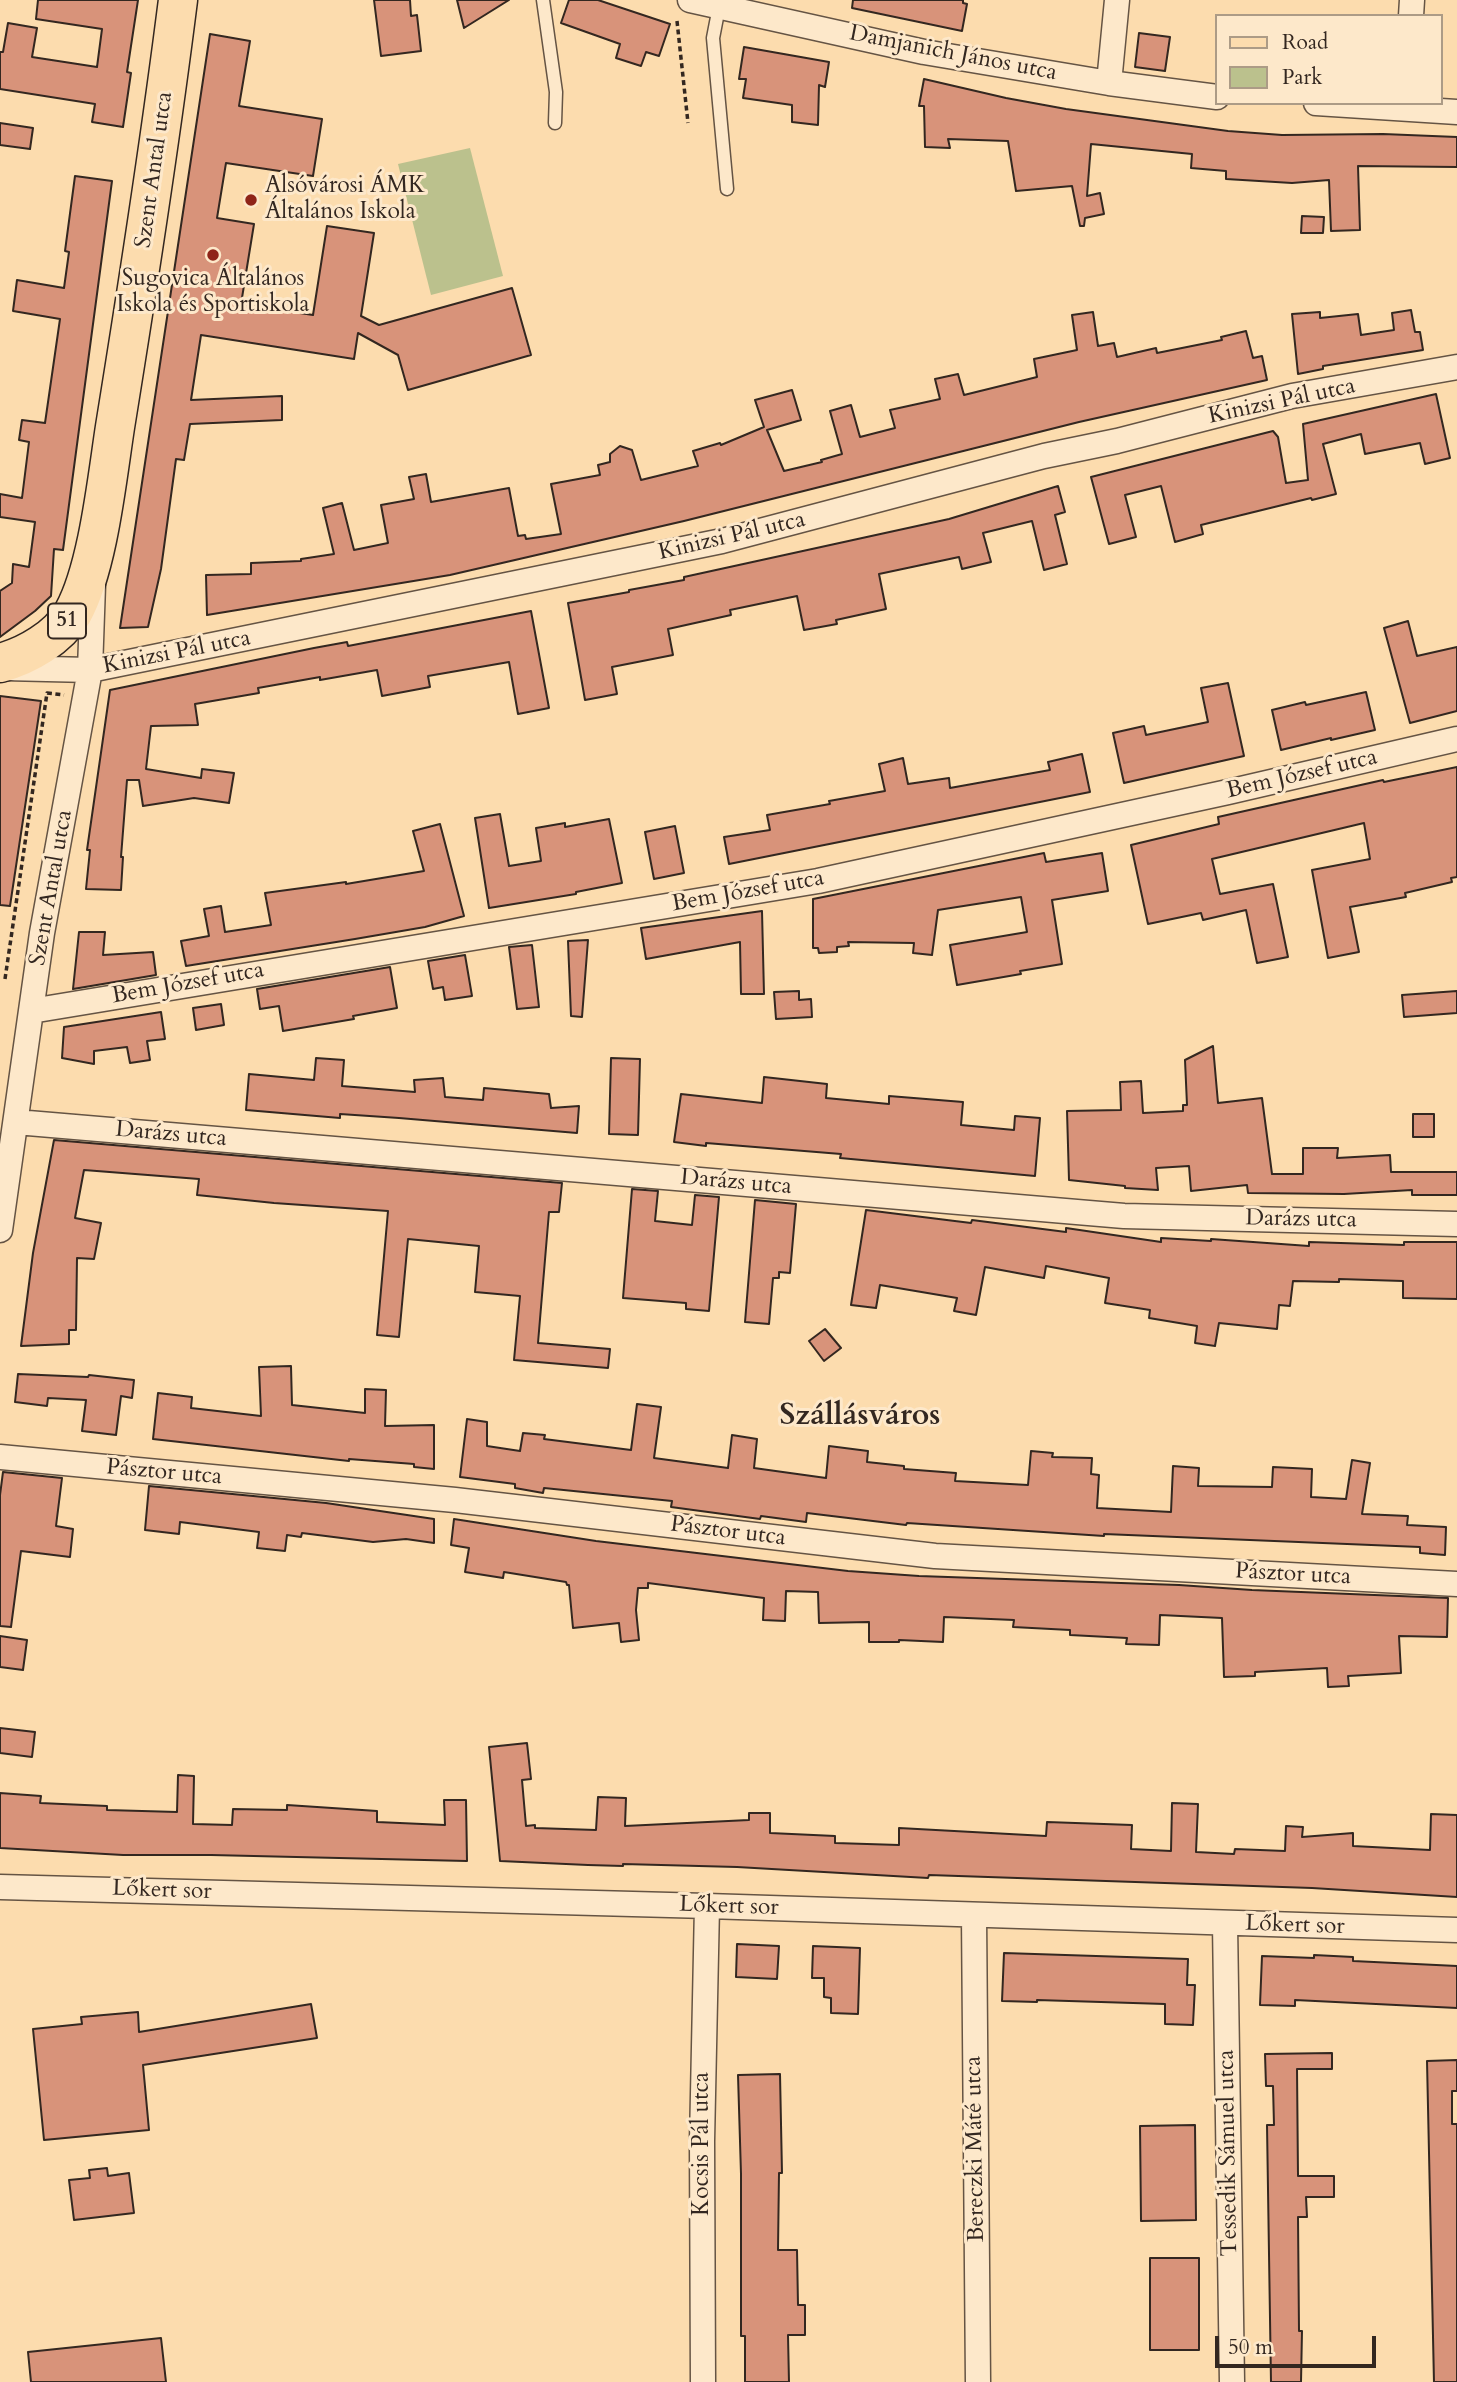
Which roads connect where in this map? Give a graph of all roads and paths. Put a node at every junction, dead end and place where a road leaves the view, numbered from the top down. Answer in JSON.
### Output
{"nodes":[{"id":1,"x":178,"y":0,"type":"edge"},
{"id":2,"x":543,"y":0,"type":"edge"},
{"id":3,"x":690,"y":0,"type":"edge"},
{"id":4,"x":1117,"y":0,"type":"edge"},
{"id":5,"x":719,"y":7,"type":"junction"},
{"id":6,"x":753,"y":7,"type":"edge"},
{"id":7,"x":677,"y":21,"type":"dead end"},
{"id":8,"x":1109,"y":83,"type":"junction"},
{"id":9,"x":1216,"y":97,"type":"edge"},
{"id":10,"x":1376,"y":105,"type":"edge"},
{"id":11,"x":1406,"y":106,"type":"edge"},
{"id":12,"x":1457,"y":112,"type":"edge"},
{"id":13,"x":555,"y":123,"type":"dead end"},
{"id":14,"x":688,"y":123,"type":"dead end"},
{"id":15,"x":727,"y":189,"type":"dead end"},
{"id":16,"x":1457,"y":367,"type":"edge"},
{"id":17,"x":94,"y":546,"type":"junction"},
{"id":18,"x":0,"y":665,"type":"edge"},
{"id":19,"x":90,"y":670,"type":"junction"},
{"id":20,"x":85,"y":698,"type":"junction"},
{"id":21,"x":1457,"y":738,"type":"edge"},
{"id":22,"x":5,"y":979,"type":"dead end"},
{"id":23,"x":31,"y":1011,"type":"junction"},
{"id":24,"x":16,"y":1122,"type":"junction"},
{"id":25,"x":1457,"y":1224,"type":"edge"},
{"id":26,"x":0,"y":1230,"type":"edge"},
{"id":27,"x":0,"y":1457,"type":"edge"},
{"id":28,"x":1457,"y":1584,"type":"edge"},
{"id":29,"x":0,"y":1886,"type":"edge"},
{"id":30,"x":707,"y":1906,"type":"junction"},
{"id":31,"x":974,"y":1916,"type":"junction"},
{"id":32,"x":1226,"y":1924,"type":"junction"},
{"id":33,"x":1457,"y":1930,"type":"edge"},
{"id":34,"x":703,"y":2382,"type":"edge"},
{"id":35,"x":978,"y":2382,"type":"edge"},
{"id":36,"x":1232,"y":2382,"type":"edge"}],
"edges":[{"from":1,"to":17,"type":"main road","name":"Szent Antal utca","number":"51"},
{"from":2,"to":13,"type":"lane"},
{"from":3,"to":5,"type":"street","name":"Damjanich János utca"},
{"from":4,"to":8,"type":"street"},
{"from":5,"to":6,"type":"street","name":"Damjanich János utca"},
{"from":5,"to":15,"type":"lane"},
{"from":6,"to":8,"type":"street","name":"Damjanich János utca"},
{"from":7,"to":14,"type":"path"},
{"from":8,"to":9,"type":"street","name":"Damjanich János utca"},
{"from":10,"to":11,"type":"street"},
{"from":11,"to":12,"type":"street"},
{"from":16,"to":19,"type":"street","name":"Kinizsi Pál utca"},
{"from":17,"to":18,"type":"main road","name":"Szent Antal utca","number":"51"},
{"from":17,"to":19,"type":"street","name":"Szent Antal utca"},
{"from":18,"to":19,"type":"street","name":"Kinizsi Pál utca"},
{"from":19,"to":20,"type":"street","name":"Szent Antal utca"},
{"from":20,"to":22,"type":"path"},
{"from":20,"to":23,"type":"street","name":"Szent Antal utca"},
{"from":21,"to":23,"type":"street","name":"Bem József utca"},
{"from":23,"to":24,"type":"street","name":"Szent Antal utca"},
{"from":24,"to":25,"type":"street","name":"Darázs utca"},
{"from":24,"to":26,"type":"street","name":"Szent Antal utca"},
{"from":27,"to":28,"type":"street","name":"Pásztor utca"},
{"from":29,"to":30,"type":"street","name":"Lőkert sor"},
{"from":30,"to":31,"type":"street","name":"Lőkert sor"},
{"from":30,"to":34,"type":"street","name":"Kocsis Pál utca"},
{"from":31,"to":32,"type":"street","name":"Lőkert sor"},
{"from":31,"to":35,"type":"street","name":"Bereczki Máté utca"},
{"from":32,"to":33,"type":"street","name":"Lőkert sor"},
{"from":32,"to":36,"type":"street","name":"Tessedik Sámuel utca"}]}
